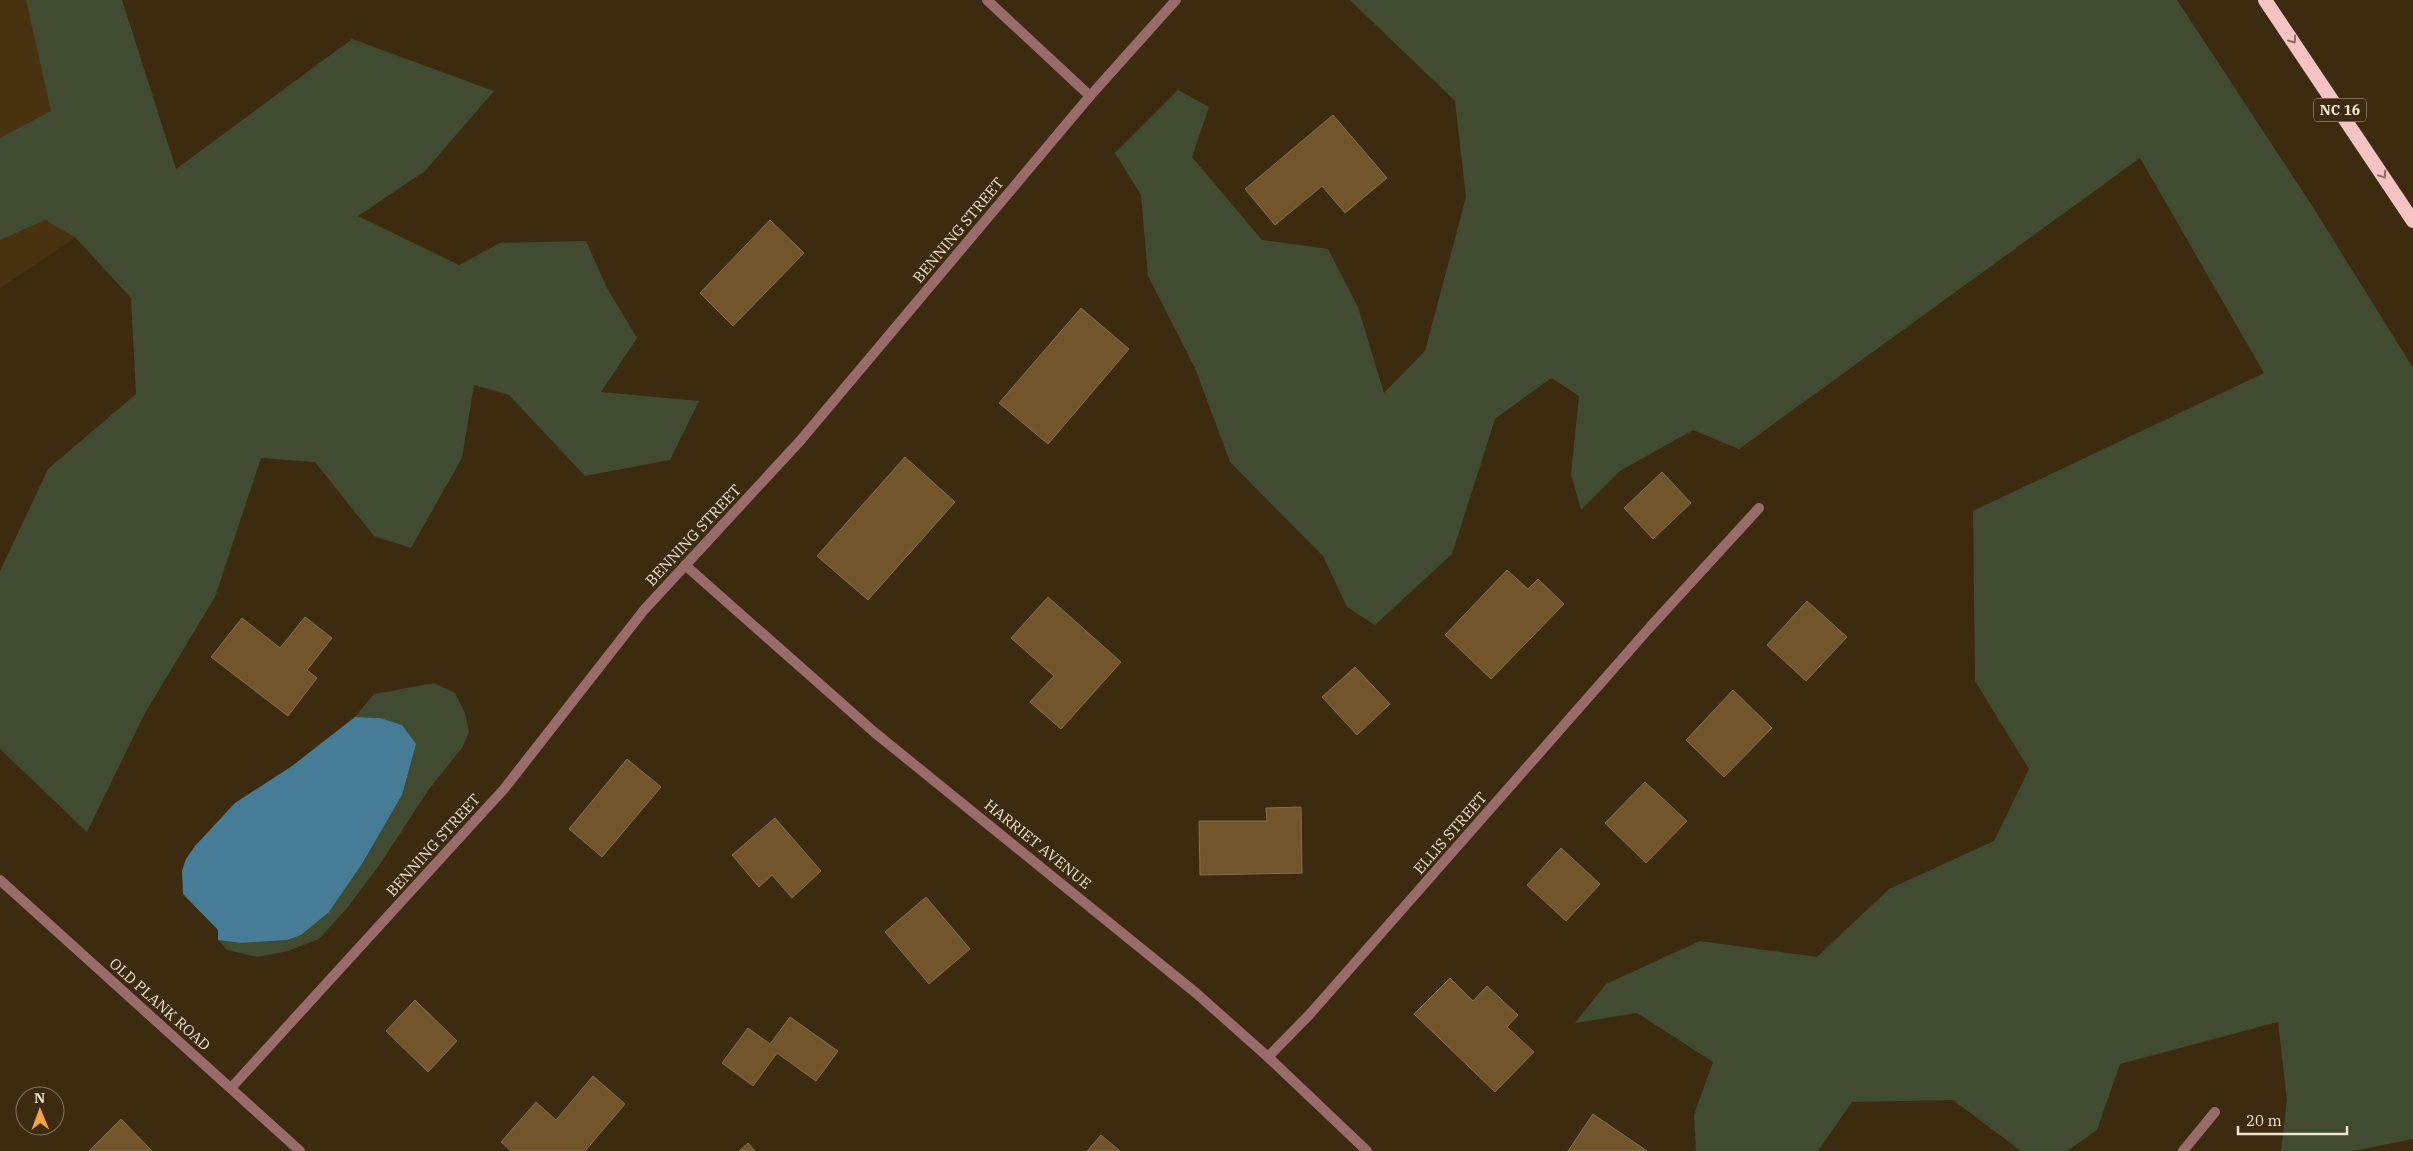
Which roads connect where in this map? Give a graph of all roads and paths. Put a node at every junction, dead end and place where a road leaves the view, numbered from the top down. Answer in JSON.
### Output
{"nodes":[{"id":1,"x":986,"y":0,"type":"edge"},
{"id":2,"x":1176,"y":0,"type":"edge"},
{"id":3,"x":2265,"y":0,"type":"edge"},
{"id":4,"x":1090,"y":96,"type":"junction"},
{"id":5,"x":2413,"y":221,"type":"edge"},
{"id":6,"x":1758,"y":508,"type":"dead end"},
{"id":7,"x":685,"y":565,"type":"junction"},
{"id":8,"x":0,"y":880,"type":"edge"},
{"id":9,"x":1268,"y":1057,"type":"junction"},
{"id":10,"x":231,"y":1088,"type":"junction"},
{"id":11,"x":2215,"y":1112,"type":"dead end"},
{"id":12,"x":300,"y":1151,"type":"edge"},
{"id":13,"x":1367,"y":1151,"type":"edge"},
{"id":14,"x":2183,"y":1151,"type":"edge"}],
"edges":[{"from":1,"to":4,"type":"street"},
{"from":2,"to":4,"type":"street","name":"BENNING STREET"},
{"from":3,"to":5,"type":"highway","number":"NC 16","one_way":true},
{"from":4,"to":7,"type":"street","name":"BENNING STREET"},
{"from":6,"to":9,"type":"street","name":"ELLIS STREET"},
{"from":7,"to":9,"type":"street","name":"HARRIET AVENUE"},
{"from":7,"to":10,"type":"street","name":"BENNING STREET"},
{"from":8,"to":10,"type":"street","name":"OLD PLANK ROAD"},
{"from":9,"to":13,"type":"street","name":"HARRIET AVENUE"},
{"from":10,"to":12,"type":"street","name":"OLD PLANK ROAD"},
{"from":11,"to":14,"type":"street"}]}
